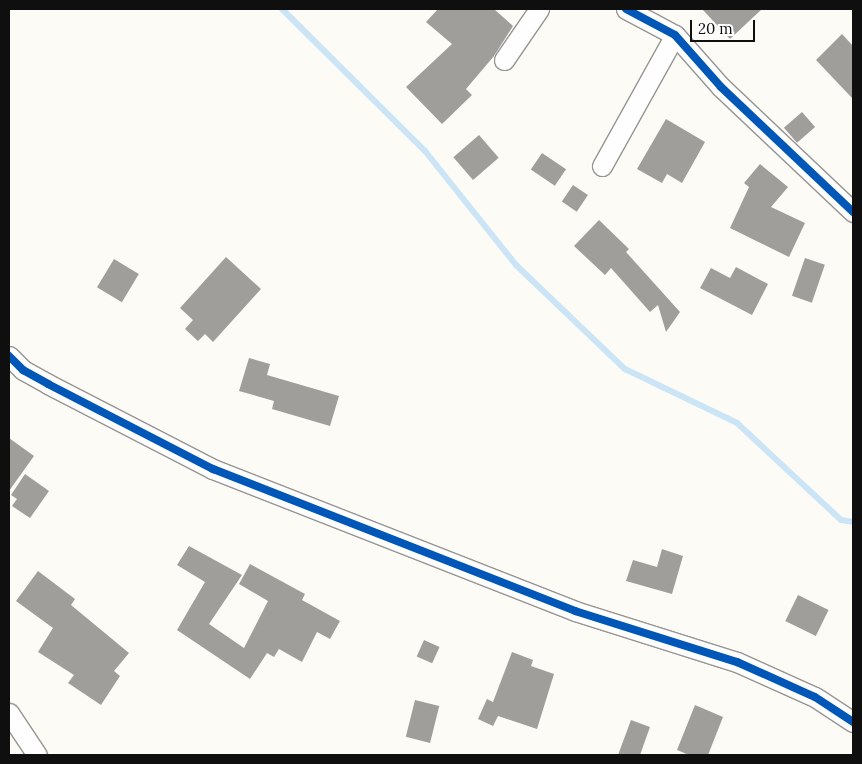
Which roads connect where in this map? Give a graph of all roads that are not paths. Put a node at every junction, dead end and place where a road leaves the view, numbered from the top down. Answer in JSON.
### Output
{"nodes":[{"id":1,"x":539,"y":9,"type":"edge"},
{"id":2,"x":626,"y":9,"type":"edge"},
{"id":3,"x":675,"y":35,"type":"junction"},
{"id":4,"x":504,"y":60,"type":"dead end"},
{"id":5,"x":602,"y":166,"type":"dead end"},
{"id":6,"x":853,"y":212,"type":"edge"},
{"id":7,"x":9,"y":356,"type":"edge"},
{"id":8,"x":9,"y":713,"type":"edge"},
{"id":9,"x":853,"y":722,"type":"edge"},
{"id":10,"x":37,"y":755,"type":"edge"}],
"edges":[{"from":1,"to":4,"type":"street"},
{"from":2,"to":3,"type":"street"},
{"from":3,"to":5,"type":"street"},
{"from":3,"to":6,"type":"street"},
{"from":7,"to":9,"type":"street"},
{"from":8,"to":10,"type":"street"}]}
